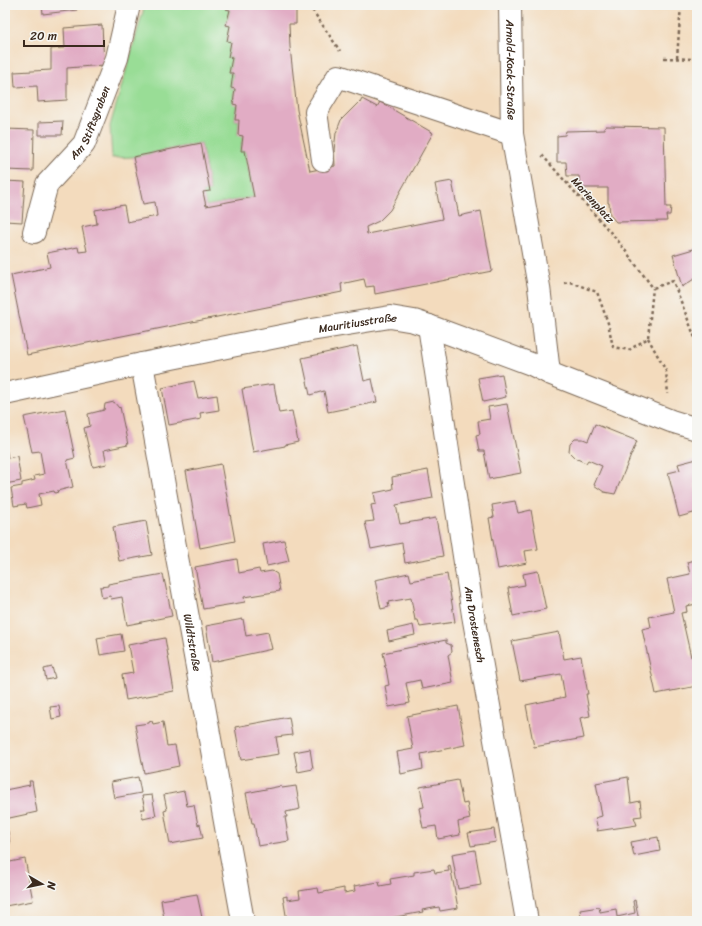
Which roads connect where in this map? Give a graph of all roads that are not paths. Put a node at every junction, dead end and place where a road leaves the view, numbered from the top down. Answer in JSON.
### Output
{"nodes":[{"id":1,"x":129,"y":5,"type":"edge"},
{"id":2,"x":510,"y":5,"type":"edge"},
{"id":3,"x":512,"y":134,"type":"junction"},
{"id":4,"x":323,"y":160,"type":"dead end"},
{"id":5,"x":34,"y":232,"type":"dead end"},
{"id":6,"x":429,"y":326,"type":"junction"},
{"id":7,"x":142,"y":364,"type":"junction"},
{"id":8,"x":549,"y":373,"type":"junction"},
{"id":9,"x":5,"y":394,"type":"edge"},
{"id":10,"x":697,"y":429,"type":"edge"},
{"id":11,"x":243,"y":921,"type":"edge"},
{"id":12,"x":527,"y":921,"type":"edge"}],
"edges":[{"from":1,"to":5,"type":"street","name":"Am Stiftsgraben"},
{"from":2,"to":3,"type":"street","name":"Arnold-Kock-Straße"},
{"from":3,"to":4,"type":"street"},
{"from":3,"to":8,"type":"street","name":"Arnold-Kock-Straße"},
{"from":6,"to":7,"type":"street","name":"Mauritiusstraße"},
{"from":6,"to":8,"type":"street","name":"Mauritiusstraße"},
{"from":6,"to":12,"type":"street","name":"Am Drostenesch"},
{"from":7,"to":9,"type":"street","name":"Mauritiusstraße"},
{"from":7,"to":11,"type":"street","name":"Wildtstraße"},
{"from":8,"to":10,"type":"street","name":"Mauritiusstraße"}]}
